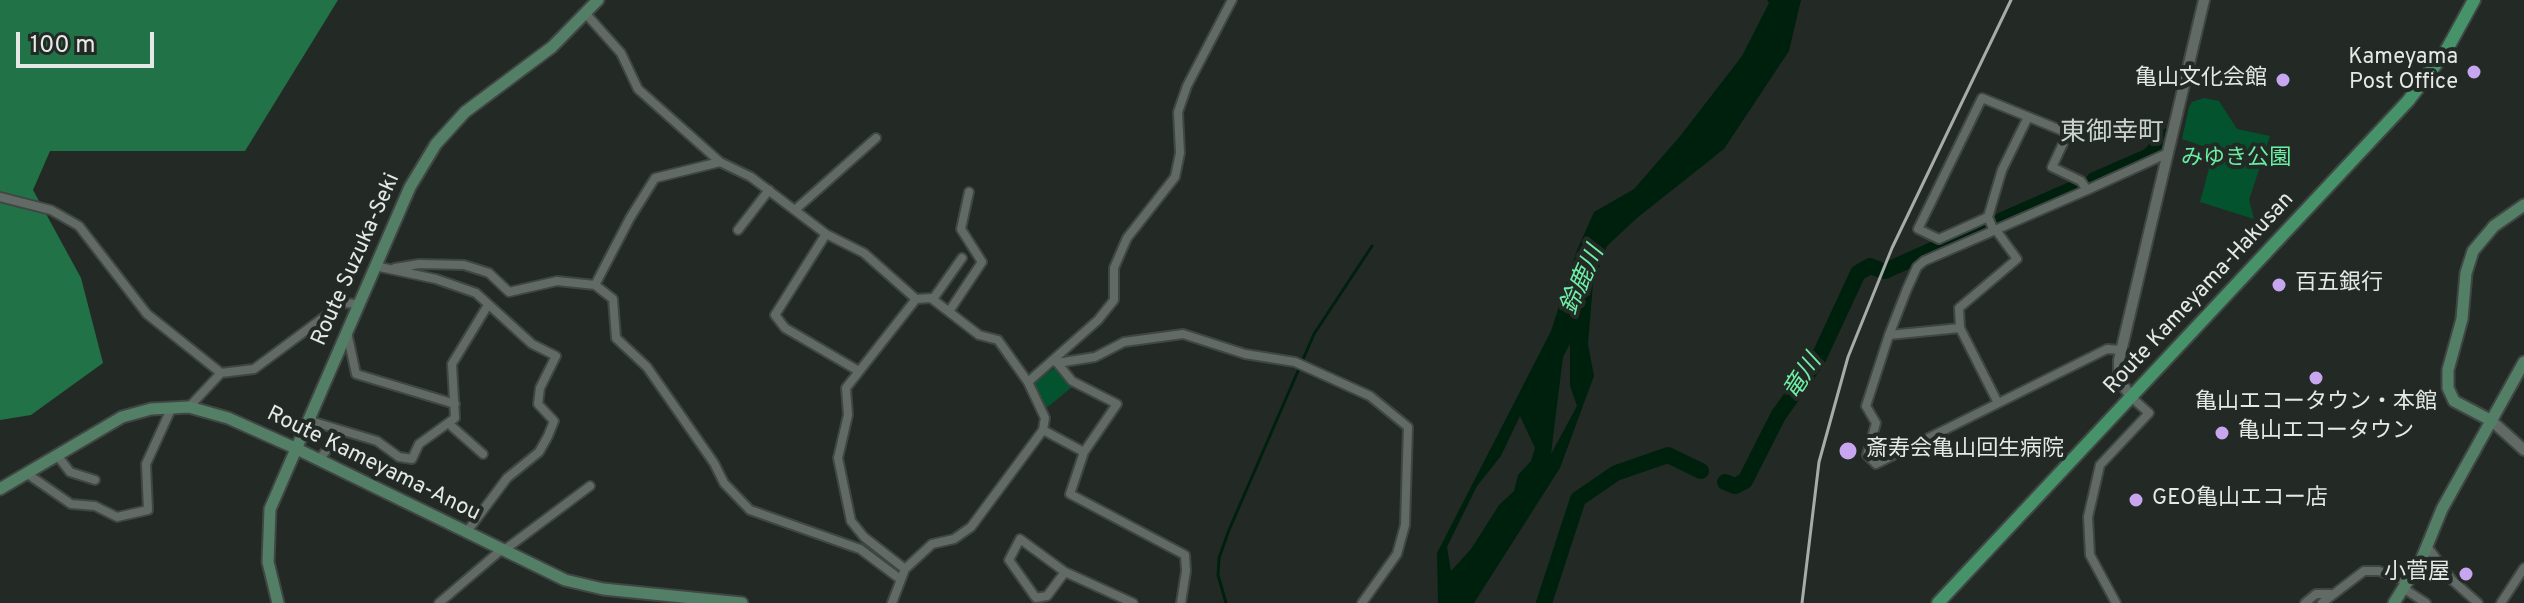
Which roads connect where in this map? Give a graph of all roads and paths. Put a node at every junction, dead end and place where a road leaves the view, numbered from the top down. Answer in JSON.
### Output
{"nodes":[{"id":1,"x":598,"y":0,"type":"edge"},
{"id":2,"x":1232,"y":0,"type":"edge"},
{"id":3,"x":2204,"y":0,"type":"edge"},
{"id":4,"x":2474,"y":0,"type":"edge"},
{"id":5,"x":587,"y":15,"type":"junction"},
{"id":6,"x":2028,"y":117,"type":"junction"},
{"id":7,"x":876,"y":138,"type":"dead end"},
{"id":8,"x":2169,"y":153,"type":"junction"},
{"id":9,"x":720,"y":162,"type":"junction"},
{"id":10,"x":769,"y":190,"type":"junction"},
{"id":11,"x":2087,"y":190,"type":"junction"},
{"id":12,"x":969,"y":192,"type":"dead end"},
{"id":13,"x":0,"y":197,"type":"edge"},
{"id":14,"x":2524,"y":205,"type":"edge"},
{"id":15,"x":796,"y":209,"type":"junction"},
{"id":16,"x":1988,"y":217,"type":"junction"},
{"id":17,"x":738,"y":230,"type":"dead end"},
{"id":18,"x":1995,"y":230,"type":"junction"},
{"id":19,"x":826,"y":234,"type":"junction"},
{"id":20,"x":962,"y":258,"type":"dead end"},
{"id":21,"x":375,"y":266,"type":"junction"},
{"id":22,"x":391,"y":270,"type":"junction"},
{"id":23,"x":595,"y":285,"type":"junction"},
{"id":24,"x":916,"y":299,"type":"junction"},
{"id":25,"x":933,"y":299,"type":"junction"},
{"id":26,"x":359,"y":304,"type":"junction"},
{"id":27,"x":488,"y":305,"type":"junction"},
{"id":28,"x":950,"y":310,"type":"junction"},
{"id":29,"x":1960,"y":328,"type":"junction"},
{"id":30,"x":347,"y":331,"type":"junction"},
{"id":31,"x":1889,"y":335,"type":"junction"},
{"id":32,"x":2122,"y":350,"type":"junction"},
{"id":33,"x":1056,"y":361,"type":"junction"},
{"id":34,"x":2524,"y":362,"type":"edge"},
{"id":35,"x":857,"y":370,"type":"junction"},
{"id":36,"x":221,"y":373,"type":"junction"},
{"id":37,"x":1028,"y":382,"type":"junction"},
{"id":38,"x":2131,"y":397,"type":"junction"},
{"id":39,"x":1998,"y":403,"type":"junction"},
{"id":40,"x":455,"y":404,"type":"junction"},
{"id":41,"x":172,"y":407,"type":"junction"},
{"id":42,"x":189,"y":407,"type":"junction"},
{"id":43,"x":2492,"y":421,"type":"junction"},
{"id":44,"x":314,"y":422,"type":"dead end"},
{"id":45,"x":448,"y":423,"type":"junction"},
{"id":46,"x":1043,"y":430,"type":"junction"},
{"id":47,"x":341,"y":431,"type":"junction"},
{"id":48,"x":295,"y":448,"type":"junction"},
{"id":49,"x":2524,"y":450,"type":"edge"},
{"id":50,"x":1084,"y":452,"type":"junction"},
{"id":51,"x":483,"y":454,"type":"dead end"},
{"id":52,"x":57,"y":455,"type":"junction"},
{"id":53,"x":319,"y":460,"type":"junction"},
{"id":54,"x":26,"y":473,"type":"junction"},
{"id":55,"x":95,"y":480,"type":"dead end"},
{"id":56,"x":590,"y":486,"type":"dead end"},
{"id":57,"x":0,"y":489,"type":"edge"},
{"id":58,"x":466,"y":533,"type":"junction"},
{"id":59,"x":2427,"y":546,"type":"junction"},
{"id":60,"x":502,"y":550,"type":"junction"},
{"id":61,"x":2524,"y":568,"type":"edge"},
{"id":62,"x":905,"y":569,"type":"junction"},
{"id":63,"x":1065,"y":572,"type":"junction"},
{"id":64,"x":900,"y":579,"type":"junction"},
{"id":65,"x":2405,"y":585,"type":"junction"},
{"id":66,"x":2330,"y":594,"type":"junction"},
{"id":67,"x":628,"y":597,"type":"edge"},
{"id":68,"x":278,"y":603,"type":"edge"},
{"id":69,"x":439,"y":603,"type":"edge"},
{"id":70,"x":742,"y":603,"type":"edge"},
{"id":71,"x":892,"y":603,"type":"edge"},
{"id":72,"x":1133,"y":603,"type":"edge"},
{"id":73,"x":1181,"y":603,"type":"edge"},
{"id":74,"x":1362,"y":603,"type":"edge"},
{"id":75,"x":1938,"y":603,"type":"edge"},
{"id":76,"x":2116,"y":603,"type":"edge"},
{"id":77,"x":2305,"y":603,"type":"edge"},
{"id":78,"x":2322,"y":603,"type":"edge"},
{"id":79,"x":2394,"y":603,"type":"edge"},
{"id":80,"x":2426,"y":603,"type":"edge"},
{"id":81,"x":2478,"y":603,"type":"edge"},
{"id":82,"x":2501,"y":603,"type":"edge"}],
"edges":[{"from":1,"to":5,"type":"main road","name":"Route Suzuka-Seki"},
{"from":2,"to":33,"type":"street"},
{"from":3,"to":8,"type":"street"},
{"from":4,"to":38,"type":"main road","name":"Route Kameyama-Hakusan"},
{"from":5,"to":9,"type":"street"},
{"from":5,"to":21,"type":"main road","name":"Route Suzuka-Seki"},
{"from":6,"to":11,"type":"street"},
{"from":6,"to":16,"type":"street"},
{"from":6,"to":16,"type":"street"},
{"from":7,"to":15,"type":"street"},
{"from":8,"to":11,"type":"street"},
{"from":8,"to":32,"type":"street"},
{"from":9,"to":10,"type":"street"},
{"from":9,"to":23,"type":"street"},
{"from":10,"to":15,"type":"street"},
{"from":10,"to":17,"type":"street"},
{"from":11,"to":18,"type":"street"},
{"from":12,"to":28,"type":"street"},
{"from":13,"to":36,"type":"street"},
{"from":14,"to":43,"type":"main road"},
{"from":15,"to":19,"type":"street"},
{"from":16,"to":18,"type":"street"},
{"from":18,"to":29,"type":"street"},
{"from":18,"to":31,"type":"street"},
{"from":19,"to":24,"type":"street"},
{"from":19,"to":35,"type":"street"},
{"from":20,"to":25,"type":"street"},
{"from":21,"to":22,"type":"street"},
{"from":21,"to":26,"type":"main road","name":"Route Suzuka-Seki"},
{"from":22,"to":23,"type":"street"},
{"from":22,"to":27,"type":"street"},
{"from":23,"to":64,"type":"street"},
{"from":24,"to":25,"type":"street"},
{"from":24,"to":35,"type":"street"},
{"from":25,"to":28,"type":"street"},
{"from":26,"to":30,"type":"main road","name":"Route Suzuka-Seki"},
{"from":26,"to":36,"type":"street"},
{"from":27,"to":40,"type":"street"},
{"from":27,"to":58,"type":"street"},
{"from":28,"to":37,"type":"street"},
{"from":29,"to":31,"type":"street"},
{"from":29,"to":39,"type":"street"},
{"from":30,"to":40,"type":"street"},
{"from":30,"to":48,"type":"main road","name":"Route Suzuka-Seki"},
{"from":31,"to":39,"type":"street"},
{"from":32,"to":38,"type":"street"},
{"from":32,"to":39,"type":"street"},
{"from":33,"to":37,"type":"street"},
{"from":33,"to":50,"type":"street"},
{"from":33,"to":74,"type":"street"},
{"from":34,"to":43,"type":"main road"},
{"from":35,"to":62,"type":"street"},
{"from":36,"to":42,"type":"street"},
{"from":37,"to":46,"type":"street"},
{"from":38,"to":75,"type":"main road","name":"Route Kameyama-Hakusan"},
{"from":38,"to":76,"type":"street"},
{"from":40,"to":45,"type":"street"},
{"from":41,"to":42,"type":"main road","name":"Route Kameyama-Anou"},
{"from":41,"to":52,"type":"main road","name":"Route Kameyama-Anou"},
{"from":41,"to":54,"type":"street"},
{"from":42,"to":48,"type":"main road","name":"Route Kameyama-Anou"},
{"from":43,"to":49,"type":"street"},
{"from":43,"to":59,"type":"main road"},
{"from":44,"to":47,"type":"street"},
{"from":45,"to":47,"type":"street"},
{"from":45,"to":51,"type":"street"},
{"from":46,"to":50,"type":"street"},
{"from":46,"to":62,"type":"street"},
{"from":47,"to":53,"type":"street"},
{"from":48,"to":53,"type":"main road","name":"Route Kameyama-Anou"},
{"from":48,"to":68,"type":"main road","name":"Route Suzuka-Seki"},
{"from":50,"to":73,"type":"street"},
{"from":52,"to":54,"type":"main road","name":"Route Kameyama-Anou"},
{"from":52,"to":55,"type":"street"},
{"from":53,"to":58,"type":"main road","name":"Route Kameyama-Anou"},
{"from":54,"to":57,"type":"main road","name":"Route Kameyama-Anou"},
{"from":56,"to":60,"type":"street"},
{"from":58,"to":60,"type":"main road","name":"Route Kameyama-Anou"},
{"from":59,"to":65,"type":"main road"},
{"from":59,"to":81,"type":"street"},
{"from":60,"to":67,"type":"main road","name":"Route Kameyama-Anou"},
{"from":60,"to":69,"type":"street"},
{"from":61,"to":82,"type":"street"},
{"from":62,"to":64,"type":"street"},
{"from":63,"to":63,"type":"street"},
{"from":63,"to":72,"type":"street"},
{"from":64,"to":71,"type":"street"},
{"from":65,"to":66,"type":"street"},
{"from":65,"to":79,"type":"main road"},
{"from":65,"to":80,"type":"street"},
{"from":66,"to":77,"type":"street"},
{"from":66,"to":78,"type":"street"},
{"from":67,"to":70,"type":"main road","name":"Route Kameyama-Anou"}]}
